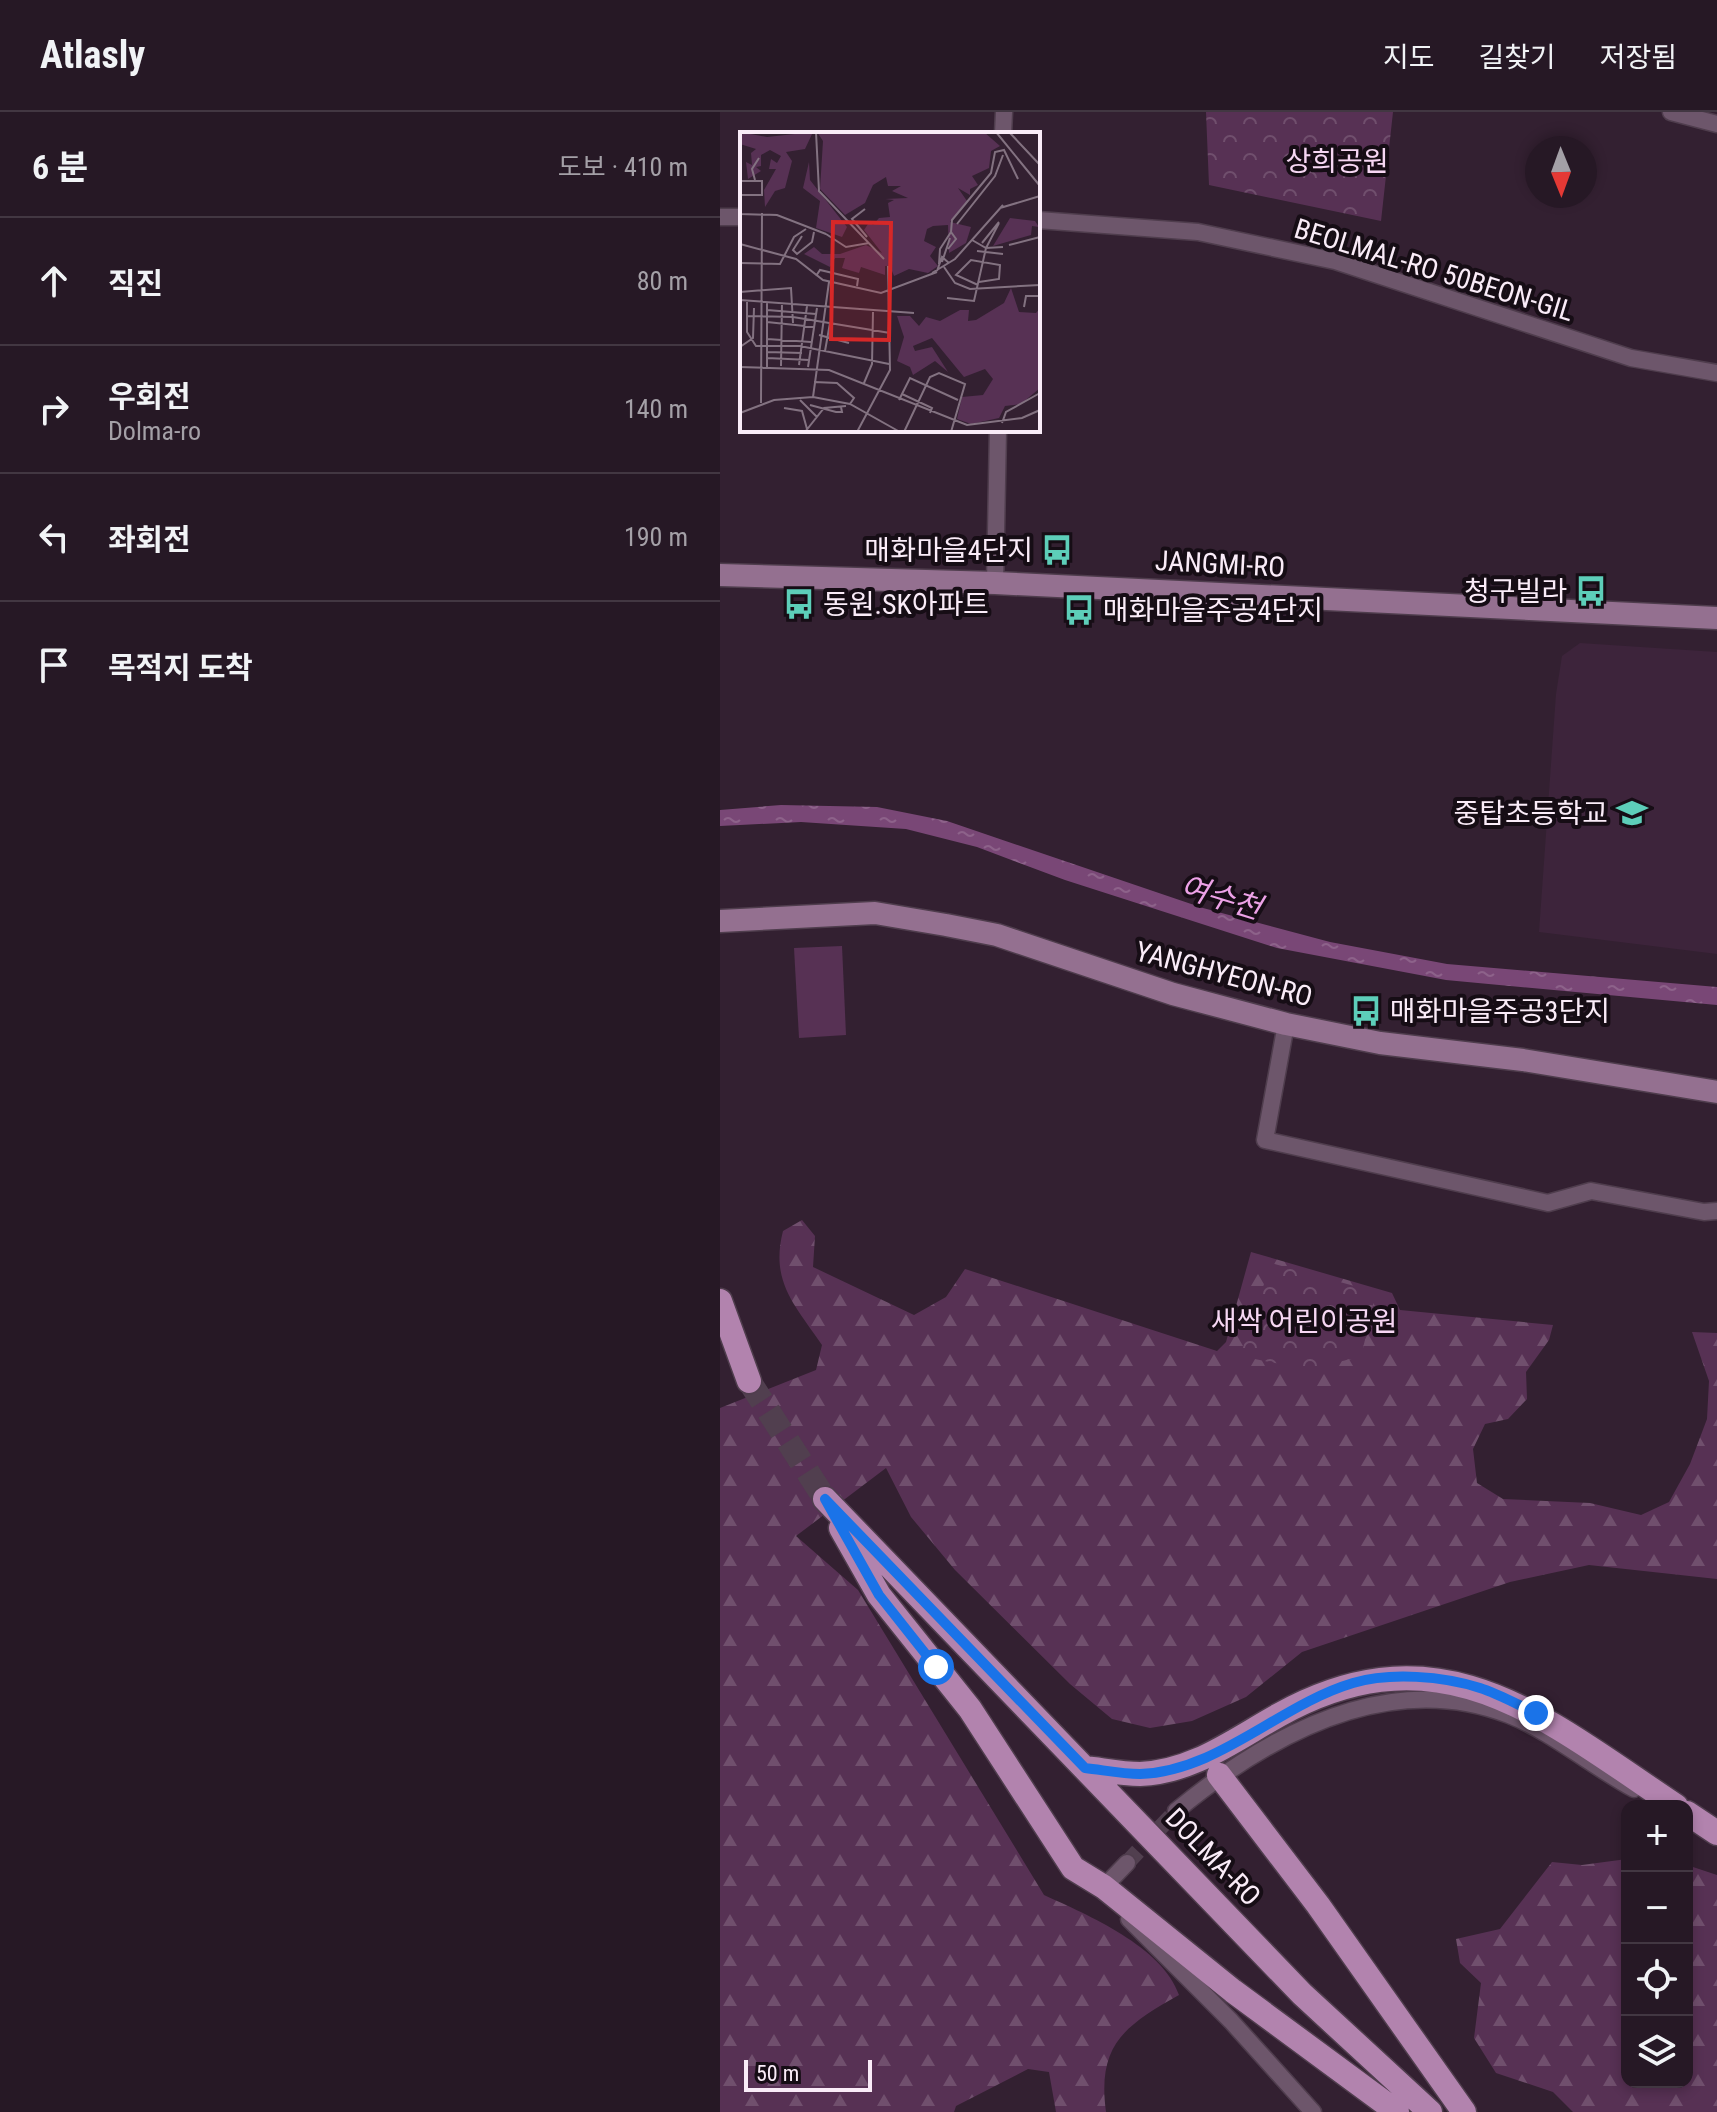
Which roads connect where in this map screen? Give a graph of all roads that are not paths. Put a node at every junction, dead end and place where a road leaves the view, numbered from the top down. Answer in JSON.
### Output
{"nodes":[{"id":1,"x":1004,"y":112,"type":"edge"},
{"id":2,"x":1671,"y":112,"type":"edge"},
{"id":3,"x":1717,"y":124,"type":"edge"},
{"id":4,"x":1003,"y":132,"type":"edge"},
{"id":5,"x":1040,"y":220,"type":"edge"},
{"id":6,"x":1717,"y":373,"type":"edge"},
{"id":7,"x":998,"y":432,"type":"edge"},
{"id":8,"x":720,"y":575,"type":"edge"},
{"id":9,"x":995,"y":583,"type":"junction"},
{"id":10,"x":1717,"y":618,"type":"edge"},
{"id":11,"x":720,"y":921,"type":"edge"},
{"id":12,"x":1286,"y":1024,"type":"junction"},
{"id":13,"x":1717,"y":1092,"type":"edge"},
{"id":14,"x":1717,"y":1211,"type":"edge"},
{"id":15,"x":720,"y":1301,"type":"edge"},
{"id":16,"x":749,"y":1381,"type":"tunnel mouth"},
{"id":17,"x":1085,"y":1768,"type":"junction"},
{"id":18,"x":1219,"y":1775,"type":"junction"},
{"id":19,"x":1650,"y":1800,"type":"edge"},
{"id":20,"x":1667,"y":1800,"type":"edge"},
{"id":21,"x":1176,"y":1811,"type":"tunnel mouth"},
{"id":22,"x":1693,"y":1817,"type":"edge"},
{"id":23,"x":1693,"y":1828,"type":"edge"},
{"id":24,"x":1717,"y":1833,"type":"edge"},
{"id":25,"x":1717,"y":1844,"type":"edge"},
{"id":26,"x":1127,"y":1863,"type":"tunnel mouth"},
{"id":27,"x":1104,"y":1887,"type":"junction"},
{"id":28,"x":1313,"y":2112,"type":"edge"},
{"id":29,"x":1397,"y":2112,"type":"edge"},
{"id":30,"x":1430,"y":2112,"type":"edge"},
{"id":31,"x":1464,"y":2112,"type":"edge"}],
"edges":[{"from":1,"to":4,"type":"street"},
{"from":2,"to":3,"type":"street"},
{"from":5,"to":6,"type":"street","name":"BEOLMAL-RO 50BEON-GIL"},
{"from":7,"to":9,"type":"street"},
{"from":8,"to":9,"type":"main road","name":"JANGMI-RO"},
{"from":9,"to":10,"type":"main road","name":"JANGMI-RO"},
{"from":11,"to":12,"type":"main road","name":"YANGHYEON-RO"},
{"from":12,"to":13,"type":"main road","name":"YANGHYEON-RO"},
{"from":12,"to":14,"type":"street"},
{"from":15,"to":16,"type":"main road"},
{"from":17,"to":20,"type":"main road"},
{"from":17,"to":27,"type":"main road","name":"DOLMA-RO"},
{"from":17,"to":30,"type":"main road","name":"DOLMA-RO"},
{"from":18,"to":19,"type":"street"},
{"from":18,"to":21,"type":"street"},
{"from":18,"to":31,"type":"main road"},
{"from":22,"to":24,"type":"main road"},
{"from":23,"to":25,"type":"street"},
{"from":26,"to":27,"type":"street"},
{"from":27,"to":28,"type":"street"},
{"from":27,"to":29,"type":"main road"}]}
